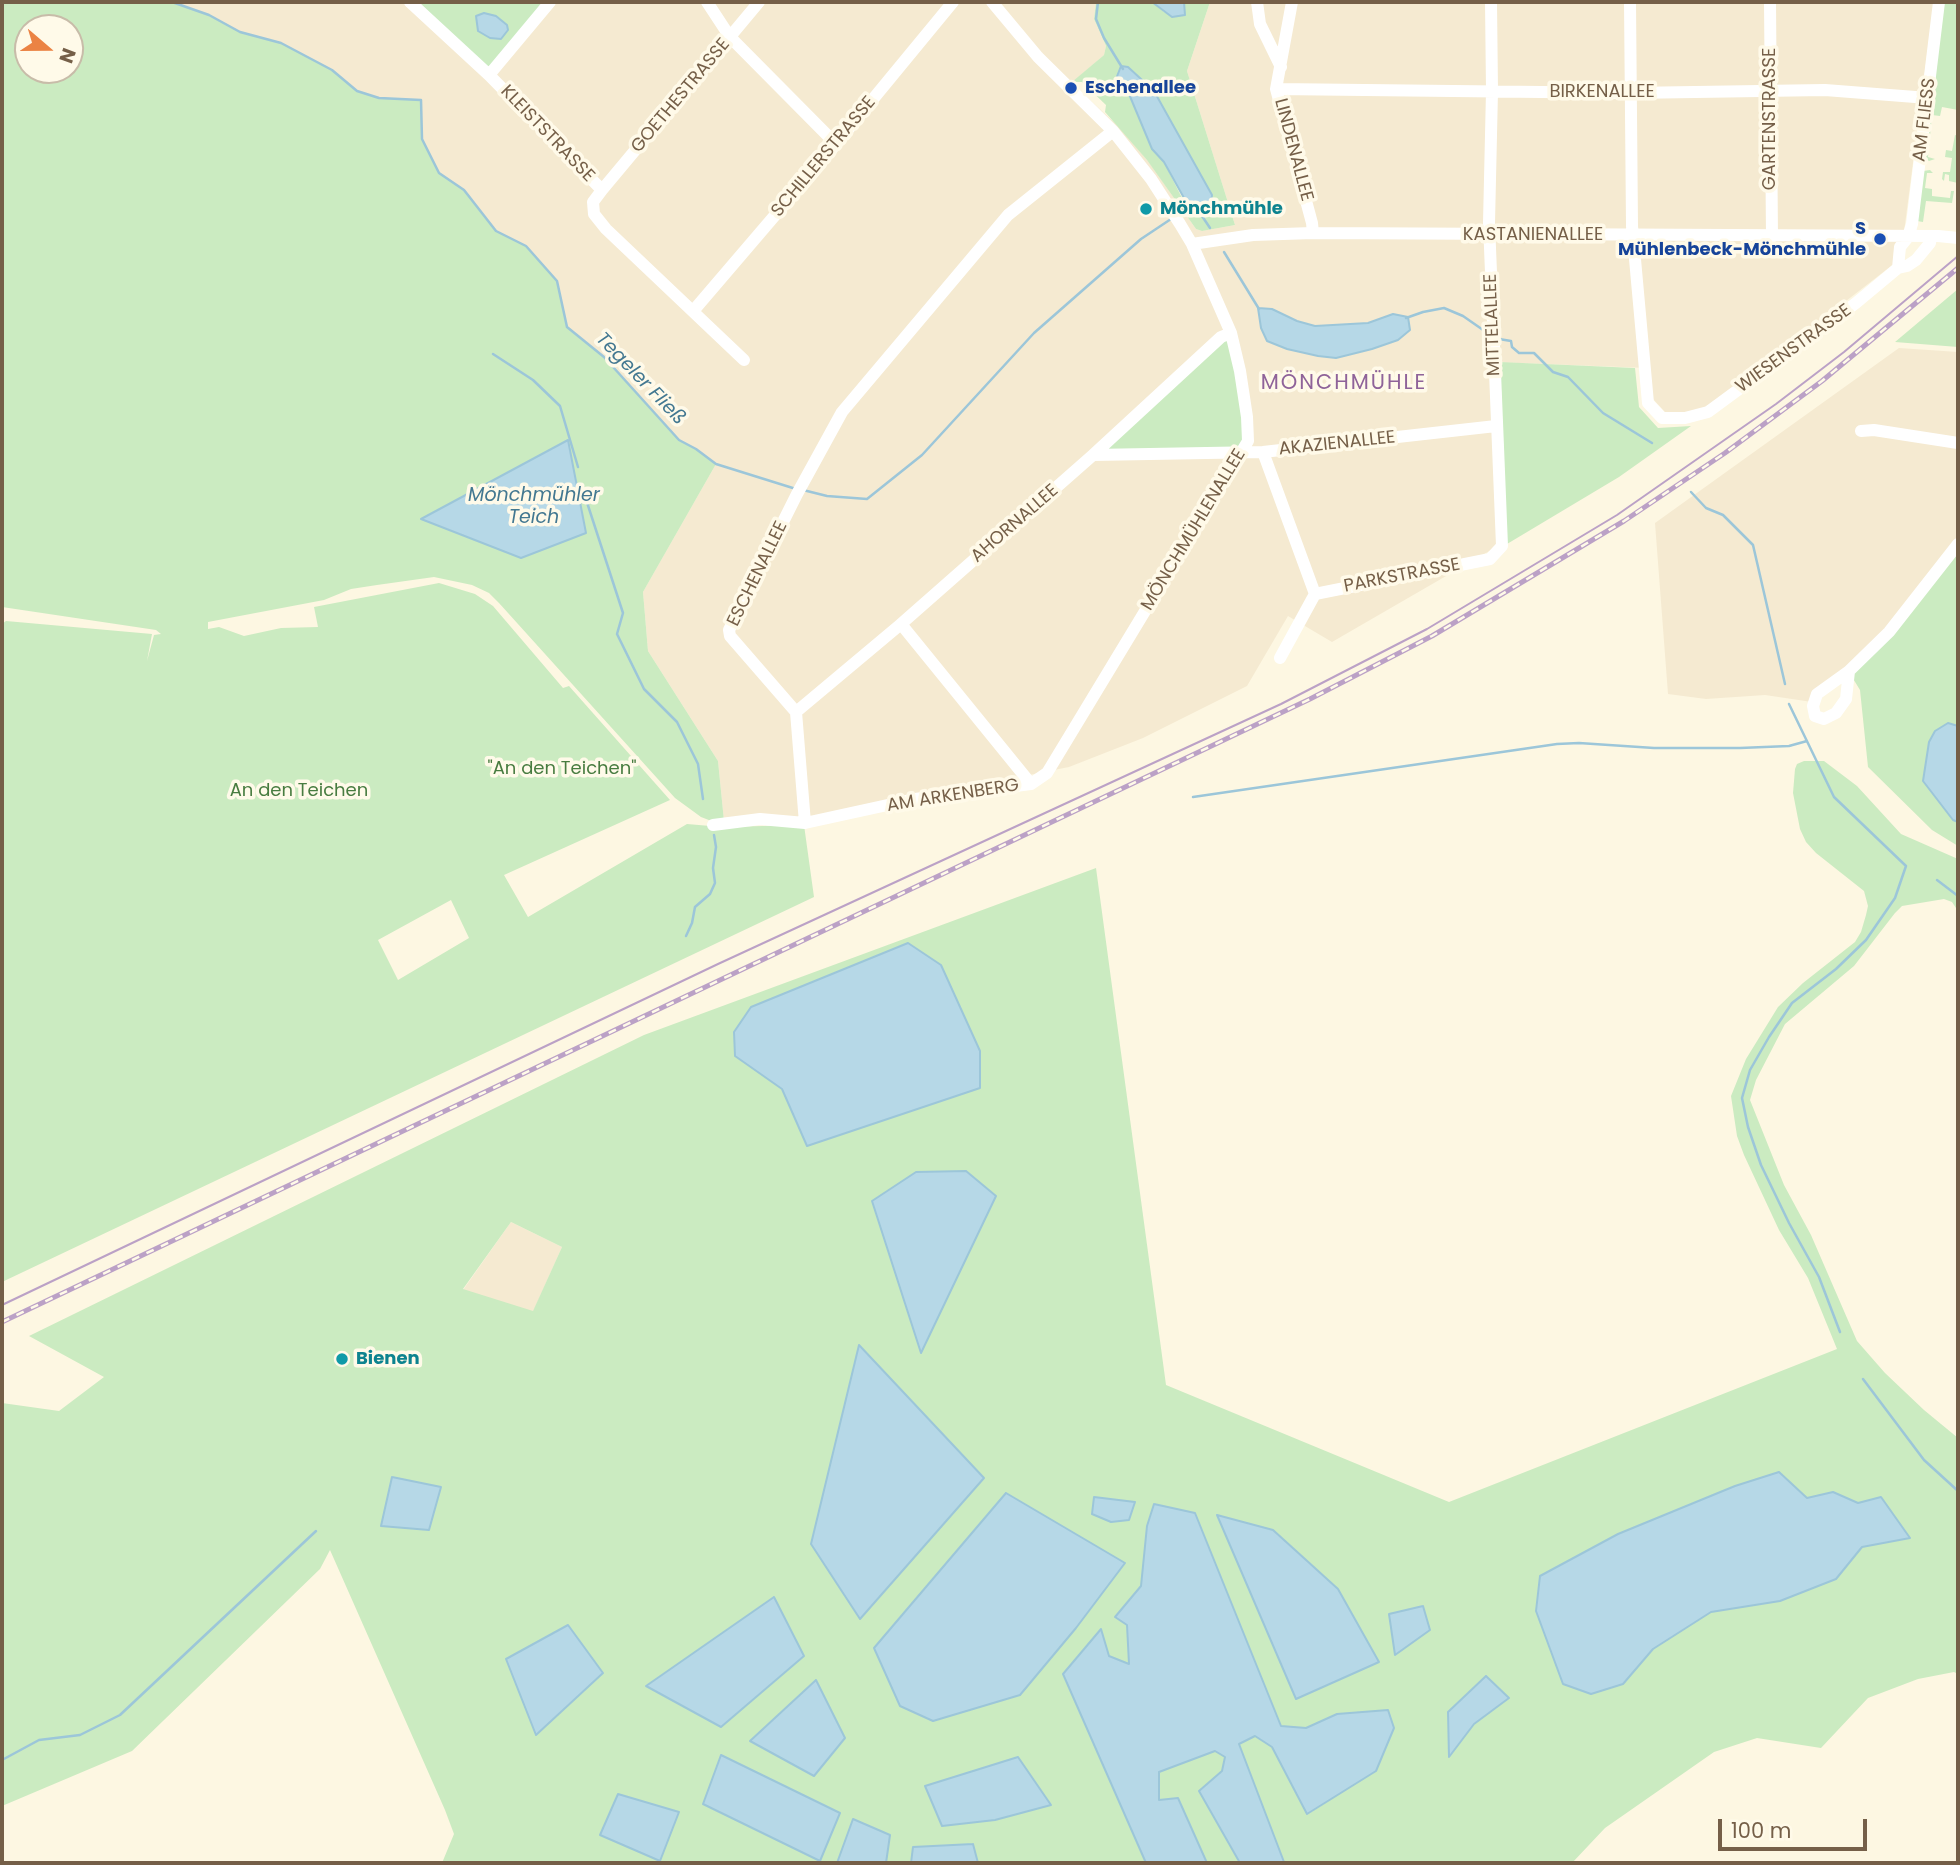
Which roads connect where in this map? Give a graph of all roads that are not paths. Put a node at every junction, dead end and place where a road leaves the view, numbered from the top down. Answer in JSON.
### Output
{"nodes":[{"id":1,"x":410,"y":2,"type":"edge"},
{"id":2,"x":550,"y":2,"type":"edge"},
{"id":3,"x":707,"y":2,"type":"edge"},
{"id":4,"x":759,"y":2,"type":"edge"},
{"id":5,"x":953,"y":2,"type":"edge"},
{"id":6,"x":992,"y":2,"type":"edge"},
{"id":7,"x":1257,"y":2,"type":"edge"},
{"id":8,"x":1292,"y":2,"type":"edge"},
{"id":9,"x":1491,"y":2,"type":"edge"},
{"id":10,"x":1630,"y":2,"type":"edge"},
{"id":11,"x":1770,"y":2,"type":"edge"},
{"id":12,"x":1939,"y":2,"type":"edge"},
{"id":13,"x":730,"y":37,"type":"junction"},
{"id":14,"x":1281,"y":67,"type":"junction"},
{"id":15,"x":489,"y":75,"type":"junction"},
{"id":16,"x":1276,"y":89,"type":"junction"},
{"id":17,"x":1769,"y":90,"type":"junction"},
{"id":18,"x":1492,"y":91,"type":"junction"},
{"id":19,"x":1630,"y":93,"type":"junction"},
{"id":20,"x":1928,"y":98,"type":"junction"},
{"id":21,"x":1113,"y":131,"type":"junction"},
{"id":22,"x":836,"y":144,"type":"junction"},
{"id":23,"x":602,"y":190,"type":"junction"},
{"id":24,"x":1313,"y":233,"type":"junction"},
{"id":25,"x":1634,"y":234,"type":"junction"},
{"id":26,"x":1490,"y":235,"type":"junction"},
{"id":27,"x":1931,"y":236,"type":"junction"},
{"id":28,"x":1772,"y":237,"type":"junction"},
{"id":29,"x":1908,"y":237,"type":"junction"},
{"id":30,"x":1958,"y":238,"type":"edge"},
{"id":31,"x":1192,"y":244,"type":"junction"},
{"id":32,"x":1898,"y":268,"type":"junction"},
{"id":33,"x":694,"y":310,"type":"junction"},
{"id":34,"x":1231,"y":333,"type":"junction"},
{"id":35,"x":744,"y":360,"type":"dead end"},
{"id":36,"x":1496,"y":426,"type":"junction"},
{"id":37,"x":1860,"y":431,"type":"dead end"},
{"id":38,"x":1958,"y":443,"type":"edge"},
{"id":39,"x":1263,"y":452,"type":"junction"},
{"id":40,"x":1239,"y":454,"type":"junction"},
{"id":41,"x":1093,"y":455,"type":"junction"},
{"id":42,"x":1958,"y":544,"type":"edge"},
{"id":43,"x":1490,"y":559,"type":"joint"},
{"id":44,"x":1315,"y":594,"type":"junction"},
{"id":45,"x":901,"y":624,"type":"junction"},
{"id":46,"x":1280,"y":659,"type":"dead end"},
{"id":47,"x":1849,"y":671,"type":"dead end"},
{"id":48,"x":796,"y":712,"type":"junction"},
{"id":49,"x":1031,"y":784,"type":"junction"},
{"id":50,"x":805,"y":823,"type":"junction"},
{"id":51,"x":713,"y":825,"type":"dead end"}],
"edges":[{"from":1,"to":15,"type":"street","name":"KLEISTSTRASSE"},
{"from":2,"to":15,"type":"street"},
{"from":3,"to":13,"type":"street"},
{"from":4,"to":13,"type":"street","name":"GOETHESTRASSE"},
{"from":5,"to":22,"type":"street","name":"SCHILLERSTRASSE"},
{"from":6,"to":21,"type":"street","name":"MÖNCHMÜHLENALLEE"},
{"from":7,"to":14,"type":"street"},
{"from":8,"to":14,"type":"street","name":"LINDENALLEE"},
{"from":9,"to":18,"type":"street","name":"MITTELALLEE"},
{"from":10,"to":19,"type":"street"},
{"from":11,"to":17,"type":"street","name":"GARTENSTRASSE"},
{"from":12,"to":20,"type":"street","name":"AM FLIESS"},
{"from":13,"to":22,"type":"street"},
{"from":13,"to":23,"type":"street","name":"GOETHESTRASSE"},
{"from":14,"to":16,"type":"street","name":"LINDENALLEE"},
{"from":15,"to":23,"type":"street","name":"KLEISTSTRASSE"},
{"from":16,"to":18,"type":"street","name":"BIRKENALLEE"},
{"from":16,"to":24,"type":"street","name":"LINDENALLEE"},
{"from":17,"to":19,"type":"street","name":"BIRKENALLEE"},
{"from":17,"to":20,"type":"street","name":"BIRKENALLEE"},
{"from":17,"to":28,"type":"street","name":"GARTENSTRASSE"},
{"from":18,"to":19,"type":"street","name":"BIRKENALLEE"},
{"from":18,"to":26,"type":"street","name":"MITTELALLEE"},
{"from":19,"to":25,"type":"street"},
{"from":20,"to":29,"type":"street","name":"AM FLIESS"},
{"from":21,"to":31,"type":"street","name":"MÖNCHMÜHLENALLEE"},
{"from":21,"to":48,"type":"street","name":"ESCHENALLEE"},
{"from":22,"to":33,"type":"street","name":"SCHILLERSTRASSE"},
{"from":23,"to":33,"type":"street","name":"KLEISTSTRASSE"},
{"from":24,"to":26,"type":"street","name":"KASTANIENALLEE"},
{"from":24,"to":31,"type":"street","name":"KASTANIENALLEE"},
{"from":25,"to":26,"type":"street","name":"KASTANIENALLEE"},
{"from":25,"to":28,"type":"street","name":"KASTANIENALLEE"},
{"from":25,"to":32,"type":"street","name":"WIESENSTRASSE"},
{"from":26,"to":36,"type":"street","name":"MITTELALLEE"},
{"from":27,"to":29,"type":"street","name":"KASTANIENALLEE"},
{"from":27,"to":30,"type":"street","name":"KASTANIENALLEE"},
{"from":27,"to":32,"type":"street","name":"WIESENSTRASSE"},
{"from":28,"to":29,"type":"street","name":"KASTANIENALLEE"},
{"from":29,"to":32,"type":"street"},
{"from":31,"to":34,"type":"street","name":"MÖNCHMÜHLENALLEE"},
{"from":33,"to":35,"type":"street","name":"KLEISTSTRASSE"},
{"from":34,"to":40,"type":"street","name":"MÖNCHMÜHLENALLEE"},
{"from":34,"to":41,"type":"street","name":"AHORNALLEE"},
{"from":36,"to":39,"type":"street","name":"AKAZIENALLEE"},
{"from":36,"to":43,"type":"street","name":"MITTELALLEE"},
{"from":37,"to":38,"type":"street"},
{"from":39,"to":40,"type":"street","name":"AKAZIENALLEE"},
{"from":39,"to":44,"type":"street"},
{"from":40,"to":41,"type":"street","name":"AKAZIENALLEE"},
{"from":40,"to":49,"type":"street","name":"MÖNCHMÜHLENALLEE"},
{"from":41,"to":45,"type":"street","name":"AHORNALLEE"},
{"from":42,"to":47,"type":"street"},
{"from":43,"to":44,"type":"street","name":"PARKSTRASSE"},
{"from":44,"to":46,"type":"street"},
{"from":45,"to":48,"type":"street","name":"AHORNALLEE"},
{"from":45,"to":49,"type":"street","name":"AM ARKENBERG"},
{"from":48,"to":50,"type":"street"},
{"from":49,"to":50,"type":"street","name":"AM ARKENBERG"},
{"from":50,"to":51,"type":"street","name":"AM ARKENBERG"}]}
